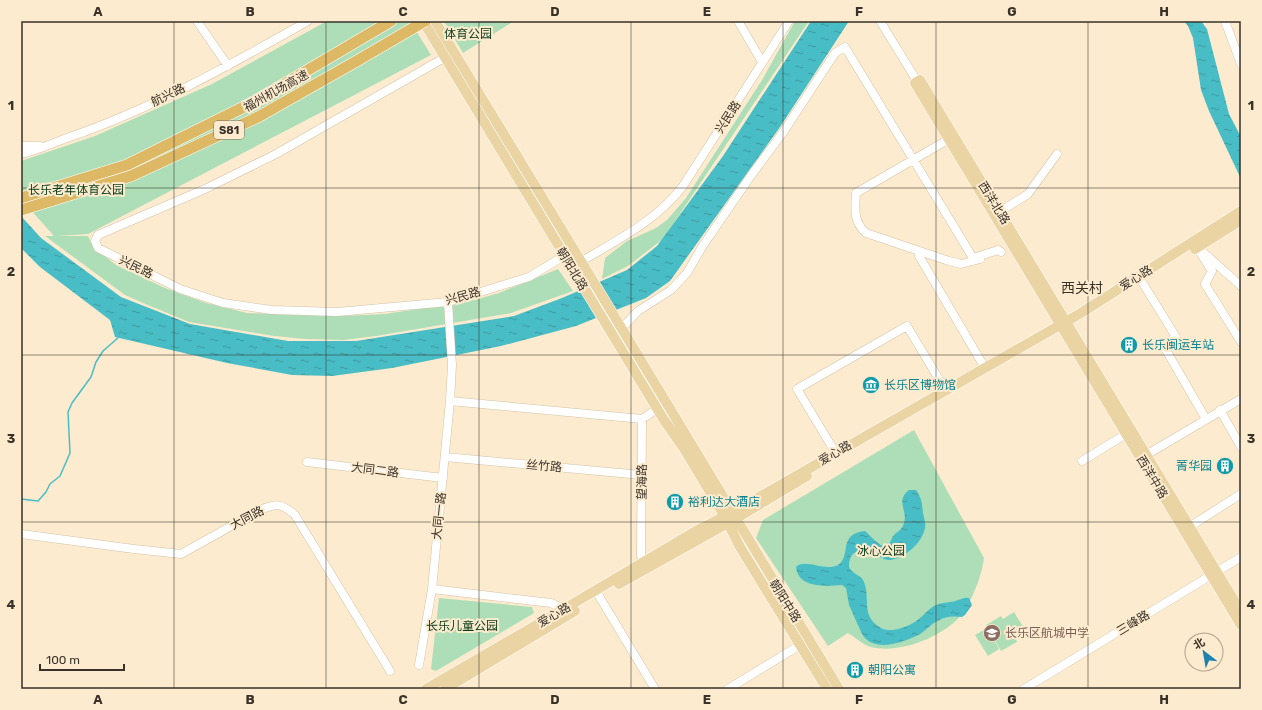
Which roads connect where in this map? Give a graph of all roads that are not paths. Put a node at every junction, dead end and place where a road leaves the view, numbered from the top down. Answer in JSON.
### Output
{"nodes":[{"id":1,"x":197,"y":21,"type":"edge"},
{"id":2,"x":308,"y":21,"type":"edge"},
{"id":3,"x":391,"y":21,"type":"edge"},
{"id":4,"x":424,"y":21,"type":"edge"},
{"id":5,"x":435,"y":21,"type":"edge"},
{"id":6,"x":738,"y":21,"type":"edge"},
{"id":7,"x":789,"y":21,"type":"edge"},
{"id":8,"x":880,"y":21,"type":"edge"},
{"id":9,"x":1225,"y":21,"type":"edge"},
{"id":10,"x":444,"y":58,"type":"junction"},
{"id":11,"x":762,"y":62,"type":"junction"},
{"id":12,"x":1241,"y":64,"type":"edge"},
{"id":13,"x":228,"y":66,"type":"junction"},
{"id":14,"x":917,"y":81,"type":"junction"},
{"id":15,"x":949,"y":139,"type":"junction"},
{"id":16,"x":49,"y":144,"type":"junction"},
{"id":17,"x":21,"y":146,"type":"edge"},
{"id":18,"x":21,"y":154,"type":"edge"},
{"id":19,"x":1057,"y":154,"type":"dead end"},
{"id":20,"x":913,"y":159,"type":"junction"},
{"id":21,"x":21,"y":198,"type":"edge"},
{"id":22,"x":21,"y":210,"type":"edge"},
{"id":23,"x":999,"y":212,"type":"junction"},
{"id":24,"x":1241,"y":212,"type":"edge"},
{"id":25,"x":1241,"y":220,"type":"edge"},
{"id":26,"x":1196,"y":245,"type":"junction"},
{"id":27,"x":1014,"y":246,"type":"junction"},
{"id":28,"x":1001,"y":252,"type":"junction"},
{"id":29,"x":564,"y":256,"type":"junction"},
{"id":30,"x":919,"y":256,"type":"dead end"},
{"id":31,"x":582,"y":261,"type":"junction"},
{"id":32,"x":1142,"y":282,"type":"junction"},
{"id":33,"x":1241,"y":286,"type":"edge"},
{"id":34,"x":448,"y":302,"type":"junction"},
{"id":35,"x":1065,"y":325,"type":"junction"},
{"id":36,"x":622,"y":328,"type":"junction"},
{"id":37,"x":1241,"y":342,"type":"edge"},
{"id":38,"x":984,"y":368,"type":"junction"},
{"id":39,"x":946,"y":391,"type":"junction"},
{"id":40,"x":1241,"y":399,"type":"edge"},
{"id":41,"x":450,"y":401,"type":"junction"},
{"id":42,"x":657,"y":409,"type":"junction"},
{"id":43,"x":1220,"y":410,"type":"junction"},
{"id":44,"x":642,"y":419,"type":"junction"},
{"id":45,"x":1206,"y":419,"type":"junction"},
{"id":46,"x":1128,"y":433,"type":"junction"},
{"id":47,"x":1241,"y":446,"type":"edge"},
{"id":48,"x":836,"y":452,"type":"junction"},
{"id":49,"x":1146,"y":455,"type":"junction"},
{"id":50,"x":445,"y":457,"type":"junction"},
{"id":51,"x":1082,"y":461,"type":"dead end"},
{"id":52,"x":307,"y":462,"type":"dead end"},
{"id":53,"x":642,"y":475,"type":"junction"},
{"id":54,"x":443,"y":478,"type":"junction"},
{"id":55,"x":1241,"y":494,"type":"edge"},
{"id":56,"x":730,"y":517,"type":"junction"},
{"id":57,"x":1189,"y":526,"type":"junction"},
{"id":58,"x":21,"y":534,"type":"edge"},
{"id":59,"x":1241,"y":557,"type":"edge"},
{"id":60,"x":644,"y":561,"type":"junction"},
{"id":61,"x":1214,"y":574,"type":"junction"},
{"id":62,"x":432,"y":589,"type":"junction"},
{"id":63,"x":599,"y":596,"type":"junction"},
{"id":64,"x":564,"y":609,"type":"junction"},
{"id":65,"x":1241,"y":612,"type":"edge"},
{"id":66,"x":792,"y":621,"type":"junction"},
{"id":67,"x":1241,"y":625,"type":"edge"},
{"id":68,"x":800,"y":645,"type":"junction"},
{"id":69,"x":419,"y":665,"type":"dead end"},
{"id":70,"x":390,"y":671,"type":"dead end"},
{"id":71,"x":426,"y":689,"type":"edge"},
{"id":72,"x":445,"y":689,"type":"edge"},
{"id":73,"x":655,"y":689,"type":"edge"},
{"id":74,"x":728,"y":689,"type":"edge"},
{"id":75,"x":827,"y":689,"type":"edge"},
{"id":76,"x":839,"y":689,"type":"edge"},
{"id":77,"x":1024,"y":689,"type":"edge"}],
"edges":[{"from":1,"to":13,"type":"street"},
{"from":2,"to":13,"type":"street","name":"航兴路"},
{"from":3,"to":21,"type":"highway","name":"福州机场高速","number":"S81"},
{"from":4,"to":10,"type":"main road","name":"朝阳北路"},
{"from":4,"to":22,"type":"highway","name":"福州机场高速","number":"S81","bridge":true},
{"from":5,"to":31,"type":"main road","name":"朝阳北路"},
{"from":6,"to":11,"type":"street"},
{"from":7,"to":11,"type":"street","name":"兴民路"},
{"from":8,"to":14,"type":"street","name":"西洋北路"},
{"from":9,"to":12,"type":"street"},
{"from":10,"to":29,"type":"main road","name":"朝阳北路"},
{"from":10,"to":34,"type":"street","name":"兴民路"},
{"from":11,"to":31,"type":"street","name":"兴民路"},
{"from":13,"to":16,"type":"street","name":"航兴路"},
{"from":14,"to":15,"type":"main road","name":"西洋北路"},
{"from":14,"to":23,"type":"main road","name":"西洋北路"},
{"from":15,"to":20,"type":"street"},
{"from":15,"to":27,"type":"main road","name":"西洋北路"},
{"from":16,"to":17,"type":"street"},
{"from":16,"to":18,"type":"street","name":"航兴路"},
{"from":19,"to":23,"type":"street"},
{"from":20,"to":28,"type":"street"},
{"from":20,"to":28,"type":"street"},
{"from":20,"to":36,"type":"street"},
{"from":23,"to":35,"type":"main road","name":"西洋北路"},
{"from":24,"to":26,"type":"main road","name":"爱心路"},
{"from":25,"to":26,"type":"main road","name":"爱心路"},
{"from":26,"to":32,"type":"main road","name":"爱心路"},
{"from":26,"to":33,"type":"street"},
{"from":26,"to":35,"type":"main road","name":"爱心路"},
{"from":26,"to":37,"type":"street"},
{"from":27,"to":28,"type":"street"},
{"from":27,"to":35,"type":"main road","name":"西洋北路"},
{"from":29,"to":34,"type":"street","name":"兴民路"},
{"from":29,"to":42,"type":"main road","name":"朝阳北路"},
{"from":30,"to":38,"type":"street"},
{"from":31,"to":36,"type":"main road","name":"朝阳北路"},
{"from":32,"to":35,"type":"main road","name":"爱心路"},
{"from":32,"to":45,"type":"street"},
{"from":34,"to":41,"type":"street","name":"大同一路"},
{"from":35,"to":38,"type":"main road","name":"爱心路"},
{"from":35,"to":46,"type":"main road","name":"西洋中路"},
{"from":35,"to":56,"type":"main road","name":"爱心路"},
{"from":36,"to":56,"type":"main road","name":"朝阳北路"},
{"from":38,"to":39,"type":"main road","name":"爱心路"},
{"from":39,"to":48,"type":"main road","name":"爱心路"},
{"from":39,"to":48,"type":"street"},
{"from":40,"to":43,"type":"street"},
{"from":41,"to":44,"type":"street"},
{"from":41,"to":50,"type":"street","name":"大同一路"},
{"from":42,"to":44,"type":"street"},
{"from":42,"to":56,"type":"main road","name":"朝阳北路"},
{"from":43,"to":45,"type":"street"},
{"from":43,"to":47,"type":"street"},
{"from":44,"to":53,"type":"street","name":"望海路"},
{"from":45,"to":49,"type":"street"},
{"from":46,"to":49,"type":"main road","name":"西洋中路"},
{"from":46,"to":51,"type":"street"},
{"from":46,"to":61,"type":"main road","name":"西洋中路"},
{"from":48,"to":56,"type":"main road","name":"爱心路"},
{"from":49,"to":57,"type":"main road","name":"西洋中路"},
{"from":50,"to":53,"type":"street","name":"丝竹路"},
{"from":50,"to":54,"type":"street","name":"大同一路"},
{"from":52,"to":54,"type":"street","name":"大同二路"},
{"from":53,"to":60,"type":"street","name":"望海路"},
{"from":54,"to":62,"type":"street","name":"大同一路"},
{"from":55,"to":57,"type":"street"},
{"from":56,"to":60,"type":"main road","name":"爱心路"},
{"from":56,"to":63,"type":"main road","name":"爱心路"},
{"from":56,"to":66,"type":"main road","name":"朝阳中路"},
{"from":57,"to":61,"type":"main road","name":"西洋中路"},
{"from":58,"to":70,"type":"street","name":"大同路"},
{"from":59,"to":61,"type":"street","name":"三峰路"},
{"from":60,"to":64,"type":"main road","name":"爱心路"},
{"from":61,"to":65,"type":"main road","name":"西洋中路"},
{"from":61,"to":67,"type":"main road","name":"西洋中路"},
{"from":61,"to":77,"type":"street","name":"三峰路"},
{"from":62,"to":64,"type":"street"},
{"from":62,"to":69,"type":"street","name":"大同一路"},
{"from":63,"to":72,"type":"main road","name":"爱心路"},
{"from":63,"to":73,"type":"street"},
{"from":64,"to":71,"type":"main road","name":"爱心路"},
{"from":66,"to":68,"type":"main road","name":"朝阳中路"},
{"from":66,"to":76,"type":"main road","name":"朝阳中路"},
{"from":68,"to":74,"type":"street"},
{"from":68,"to":75,"type":"main road","name":"朝阳中路"}]}
